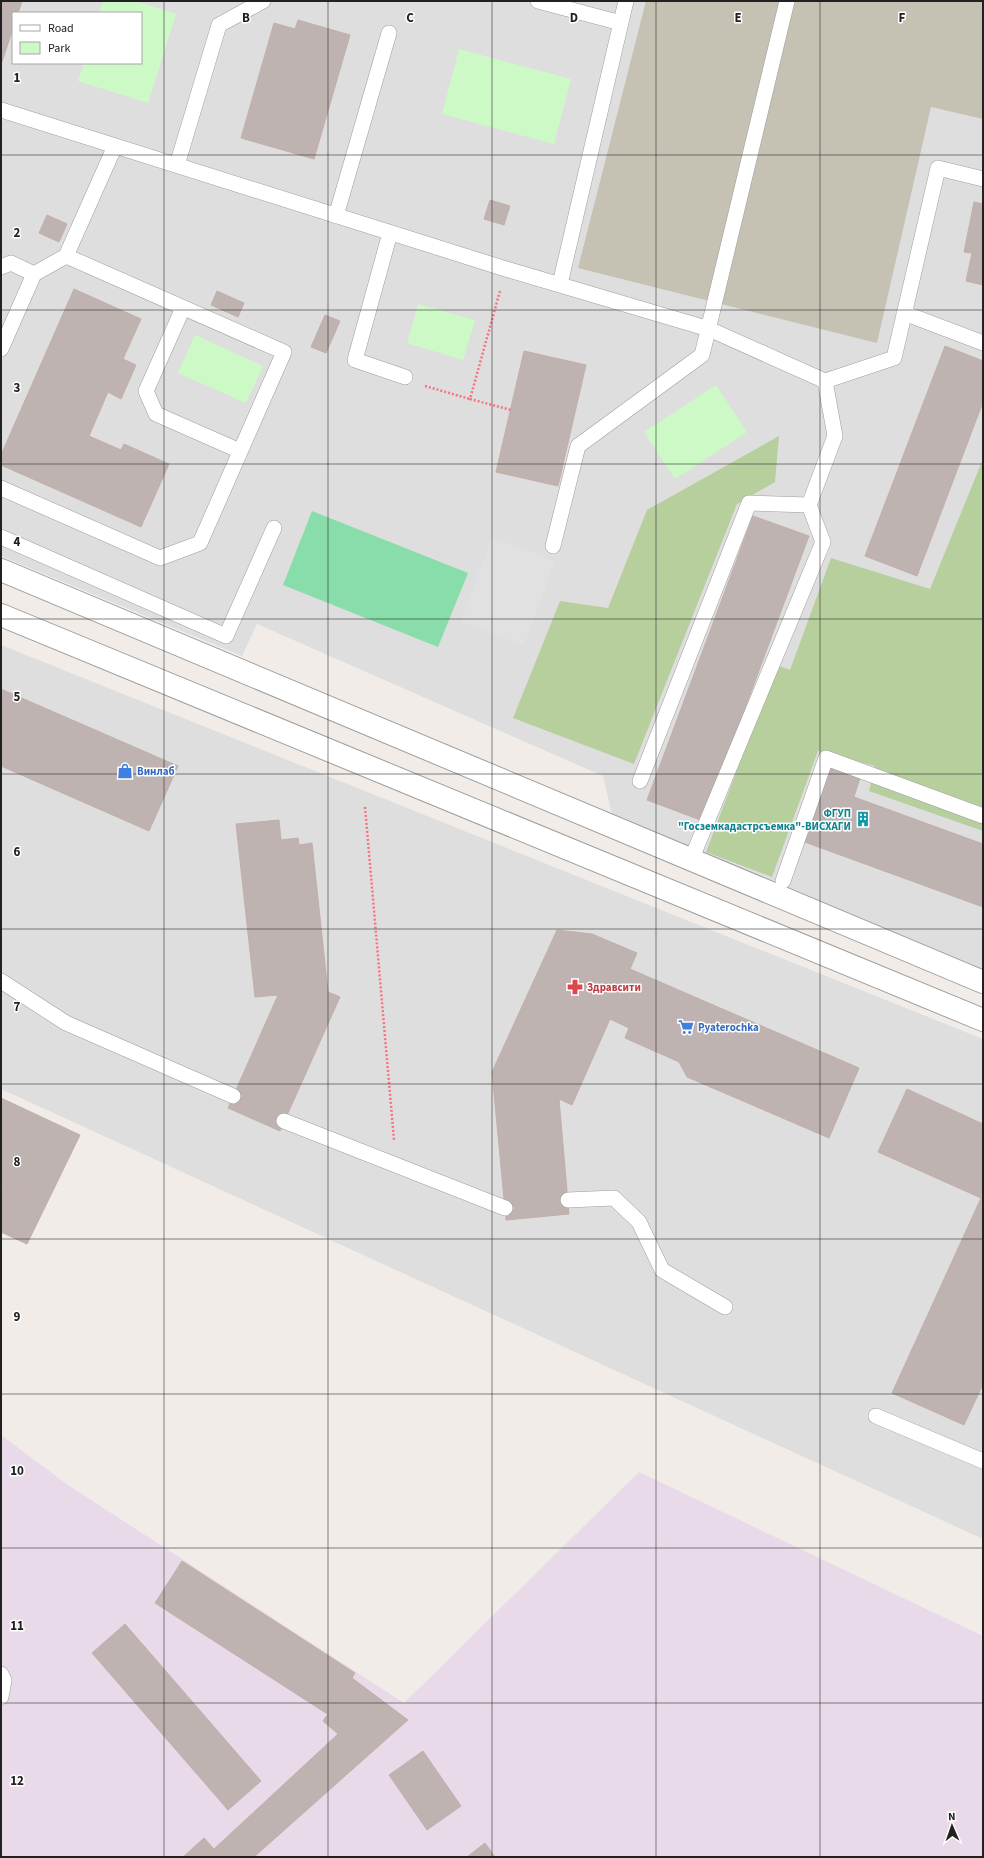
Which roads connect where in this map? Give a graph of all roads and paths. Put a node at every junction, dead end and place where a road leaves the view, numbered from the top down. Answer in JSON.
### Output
{"nodes":[{"id":1,"x":263,"y":1,"type":"edge"},
{"id":2,"x":538,"y":1,"type":"edge"},
{"id":3,"x":626,"y":1,"type":"edge"},
{"id":4,"x":788,"y":1,"type":"edge"},
{"id":5,"x":621,"y":23,"type":"junction"},
{"id":6,"x":389,"y":33,"type":"dead end"},
{"id":7,"x":1,"y":110,"type":"edge"},
{"id":8,"x":115,"y":146,"type":"junction"},
{"id":9,"x":176,"y":165,"type":"junction"},
{"id":10,"x":983,"y":179,"type":"edge"},
{"id":11,"x":336,"y":216,"type":"junction"},
{"id":12,"x":390,"y":232,"type":"junction"},
{"id":13,"x":66,"y":256,"type":"junction"},
{"id":14,"x":1,"y":267,"type":"edge"},
{"id":15,"x":506,"y":269,"type":"junction"},
{"id":16,"x":34,"y":274,"type":"junction"},
{"id":17,"x":560,"y":284,"type":"junction"},
{"id":18,"x":183,"y":308,"type":"junction"},
{"id":19,"x":904,"y":313,"type":"junction"},
{"id":20,"x":708,"y":329,"type":"junction"},
{"id":21,"x":983,"y":343,"type":"edge"},
{"id":22,"x":1,"y":349,"type":"edge"},
{"id":23,"x":405,"y":377,"type":"joint"},
{"id":24,"x":825,"y":381,"type":"junction"},
{"id":25,"x":470,"y":399,"type":"junction"},
{"id":26,"x":511,"y":410,"type":"dead end"},
{"id":27,"x":240,"y":451,"type":"junction"},
{"id":28,"x":1,"y":488,"type":"edge"},
{"id":29,"x":809,"y":505,"type":"junction"},
{"id":30,"x":274,"y":528,"type":"dead end"},
{"id":31,"x":1,"y":537,"type":"edge"},
{"id":32,"x":553,"y":546,"type":"dead end"},
{"id":33,"x":1,"y":570,"type":"edge"},
{"id":34,"x":1,"y":615,"type":"edge"},
{"id":35,"x":640,"y":781,"type":"dead end"},
{"id":36,"x":365,"y":808,"type":"dead end"},
{"id":37,"x":983,"y":816,"type":"edge"},
{"id":38,"x":692,"y":860,"type":"junction"},
{"id":39,"x":783,"y":881,"type":"dead end"},
{"id":40,"x":1,"y":981,"type":"edge"},
{"id":41,"x":983,"y":982,"type":"edge"},
{"id":42,"x":983,"y":1020,"type":"edge"},
{"id":43,"x":233,"y":1096,"type":"dead end"},
{"id":44,"x":284,"y":1120,"type":"dead end"},
{"id":45,"x":396,"y":1165,"type":"junction"},
{"id":46,"x":568,"y":1200,"type":"dead end"},
{"id":47,"x":505,"y":1208,"type":"dead end"},
{"id":48,"x":725,"y":1307,"type":"dead end"},
{"id":49,"x":876,"y":1416,"type":"dead end"},
{"id":50,"x":983,"y":1461,"type":"edge"},
{"id":51,"x":1,"y":1674,"type":"edge"},
{"id":52,"x":1,"y":1697,"type":"edge"}],
"edges":[{"from":1,"to":9,"type":"lane"},
{"from":2,"to":5,"type":"lane"},
{"from":3,"to":5,"type":"lane"},
{"from":4,"to":20,"type":"lane"},
{"from":5,"to":17,"type":"lane"},
{"from":6,"to":11,"type":"lane"},
{"from":7,"to":8,"type":"lane"},
{"from":8,"to":9,"type":"lane"},
{"from":8,"to":13,"type":"lane"},
{"from":9,"to":11,"type":"lane"},
{"from":10,"to":19,"type":"lane"},
{"from":11,"to":12,"type":"lane"},
{"from":12,"to":15,"type":"lane"},
{"from":12,"to":23,"type":"lane"},
{"from":13,"to":16,"type":"lane"},
{"from":13,"to":18,"type":"lane"},
{"from":14,"to":16,"type":"lane"},
{"from":15,"to":17,"type":"lane"},
{"from":15,"to":25,"type":"path"},
{"from":16,"to":22,"type":"lane"},
{"from":17,"to":20,"type":"lane"},
{"from":18,"to":27,"type":"lane"},
{"from":18,"to":27,"type":"lane"},
{"from":19,"to":21,"type":"lane"},
{"from":19,"to":24,"type":"lane"},
{"from":20,"to":24,"type":"lane"},
{"from":20,"to":32,"type":"lane"},
{"from":23,"to":25,"type":"path"},
{"from":24,"to":29,"type":"lane"},
{"from":25,"to":26,"type":"path"},
{"from":27,"to":28,"type":"lane"},
{"from":29,"to":35,"type":"lane"},
{"from":29,"to":38,"type":"lane"},
{"from":30,"to":31,"type":"lane"},
{"from":33,"to":38,"type":"street"},
{"from":34,"to":42,"type":"street"},
{"from":36,"to":45,"type":"path"},
{"from":37,"to":39,"type":"lane"},
{"from":38,"to":41,"type":"street"},
{"from":40,"to":43,"type":"lane"},
{"from":44,"to":45,"type":"lane"},
{"from":45,"to":47,"type":"lane"},
{"from":46,"to":48,"type":"lane"},
{"from":49,"to":50,"type":"lane"},
{"from":51,"to":52,"type":"lane"}]}
